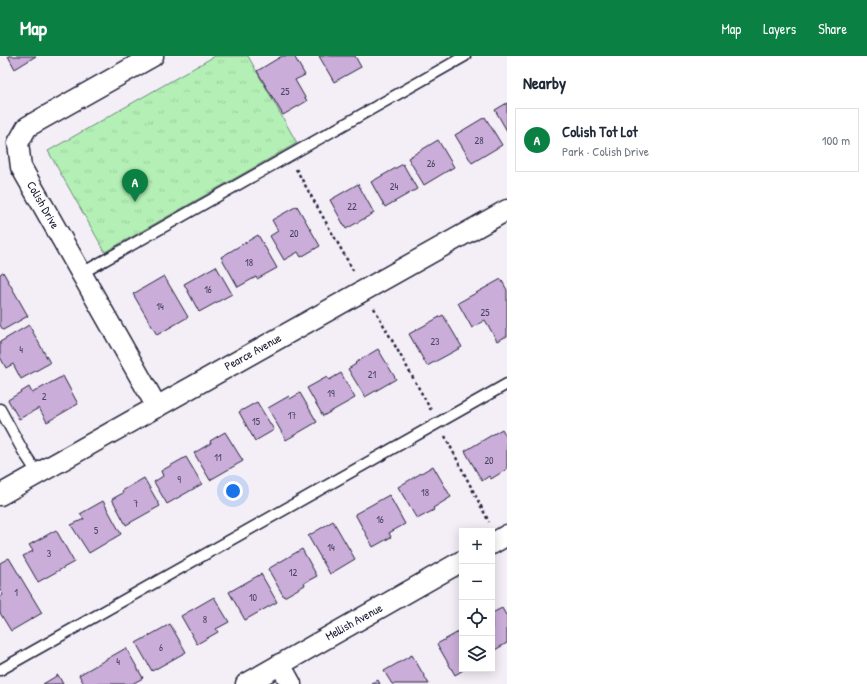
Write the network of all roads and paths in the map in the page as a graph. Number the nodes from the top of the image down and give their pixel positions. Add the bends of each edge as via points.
1 (153, 56) edge
2 (464, 56) edge
3 (288, 156) junction
4 (507, 210) edge
5 (82, 273) junction
6 (364, 290) junction
7 (507, 384) edge
8 (157, 407) junction
9 (0, 409) edge
10 (438, 422) junction
11 (38, 474) junction
12 (0, 495) edge
13 (499, 540) edge
14 (459, 563) edge
15 (280, 664) junction
16 (0, 670) edge
17 (246, 684) edge
18 (291, 684) edge

1 - 5 street, Colish Drive via 27,127 18,143 21,167
2 - 3 lane
3 - 5 lane
3 - 6 path
4 - 6 street, Pearce Avenue
5 - 8 street, Colish Drive
6 - 8 street, Pearce Avenue
6 - 10 path
7 - 10 lane
8 - 11 street, Pearce Avenue
9 - 11 lane
10 - 13 path
10 - 16 lane
11 - 12 street, Pearce Avenue
14 - 15 street, Mellish Avenue
15 - 17 street, Mellish Avenue
15 - 18 street

